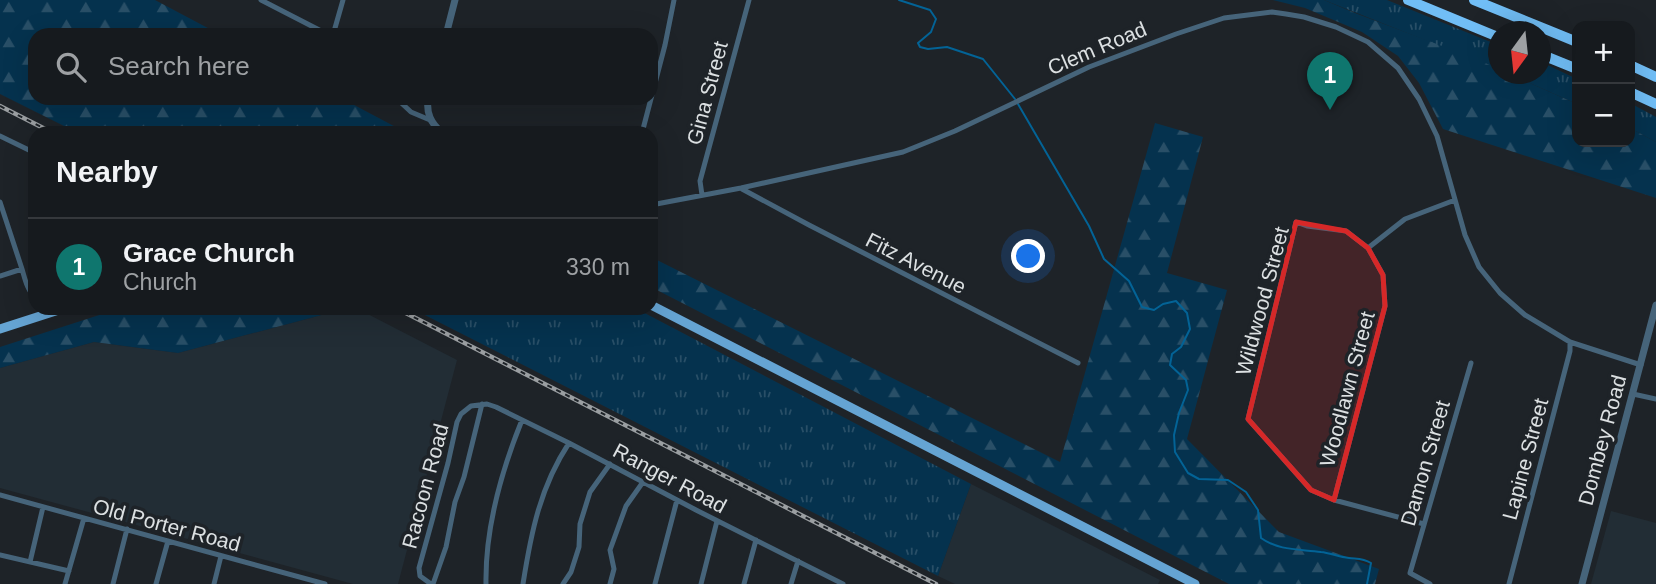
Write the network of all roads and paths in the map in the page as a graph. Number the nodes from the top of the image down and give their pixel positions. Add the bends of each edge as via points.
1 (261, 0) edge
2 (343, 0) edge
3 (456, 0) edge
4 (674, 0) edge
5 (748, 0) edge
6 (1408, 0) edge
7 (1474, 0) edge
8 (317, 28) edge
9 (333, 28) edge
10 (448, 28) edge
11 (1488, 33) edge
12 (1572, 40) edge
13 (1551, 58) edge
14 (1572, 67) edge
15 (1635, 67) edge
16 (658, 72) edge
17 (1656, 77) edge
18 (1635, 94) edge
19 (1656, 104) edge
20 (404, 105) edge
21 (428, 105) edge
22 (649, 105) edge
23 (430, 120) junction
24 (436, 126) edge
25 (644, 126) edge
26 (0, 136) edge
27 (28, 150) edge
28 (741, 188) junction
29 (702, 195) junction
30 (1455, 200) junction
31 (0, 202) edge
32 (658, 204) edge
33 (1368, 248) junction
34 (22, 269) junction
35 (0, 276) edge
36 (28, 289) edge
37 (1656, 305) edge
38 (658, 309) edge
39 (43, 315) edge
40 (0, 329) edge
41 (1570, 342) junction
42 (1078, 363) dead end
43 (1471, 363) dead end
44 (1641, 365) junction
45 (1633, 394) junction
46 (1656, 399) edge
47 (482, 404) junction
48 (522, 420) junction
49 (569, 443) junction
50 (610, 464) junction
51 (643, 482) junction
52 (0, 495) edge
53 (677, 500) junction
54 (1334, 500) junction
55 (43, 507) junction
56 (84, 518) junction
57 (717, 521) junction
58 (1424, 524) junction
59 (127, 530) junction
60 (756, 540) junction
61 (168, 541) junction
62 (0, 555) edge
63 (221, 556) junction
64 (798, 561) junction
65 (30, 562) junction
66 (69, 571) junction
67 (298, 581) edge
68 (834, 582) edge
69 (65, 584) edge
70 (113, 584) edge
71 (156, 584) edge
72 (214, 584) edge
73 (325, 584) edge
74 (432, 584) edge
75 (486, 584) edge
76 (523, 584) edge
77 (564, 584) edge
78 (610, 584) edge
79 (655, 584) edge
80 (701, 584) edge
81 (744, 584) edge
82 (791, 584) edge
83 (843, 584) edge
84 (1195, 584) edge
85 (1430, 584) edge
86 (1508, 584) edge
87 (1582, 584) edge

1 - 8 street
2 - 9 street
3 - 10 street
4 - 16 street
5 - 29 street, Gina Street via 700,181
6 - 11 highway
7 - 12 highway
13 - 14 highway
15 - 17 highway
18 - 19 highway
20 - 23 street
21 - 23 street
22 - 25 street
23 - 24 street
26 - 27 street
28 - 29 street, Clem Road
28 - 30 street, Clem Road via 903,152 1088,67 1224,18 1272,12 1336,27 1368,42 1398,68 1437,136
28 - 42 street, Fitz Avenue
29 - 32 street, Clem Road
30 - 33 street via 1405,219
30 - 41 street, Clem Road via 1479,267 1500,293 1525,315
31 - 34 street
33 - 54 street, Woodlawn Street via 1383,275 1385,306
33 - 54 street, Wildwood Street via 1346,231 1296,222 1248,419 1311,490
34 - 35 street
34 - 36 street
37 - 44 street, Dombey Road
38 - 84 main road
39 - 40 main road
41 - 44 street, Clem Road
41 - 86 street, Lapine Street
43 - 58 street, Damon Street
44 - 45 street, Dombey Road
45 - 46 street
45 - 87 street, Dombey Road
47 - 48 street, Ranger Road
47 - 74 street via 446,547
47 - 74 street, Racoon Road via 465,410 457,422 419,568 420,576
48 - 49 street, Ranger Road
48 - 75 street via 489,529
49 - 50 street, Ranger Road
49 - 76 street via 540,503
50 - 51 street, Ranger Road
50 - 77 street via 590,492 580,524 579,547
51 - 53 street, Ranger Road
51 - 78 street via 626,506 610,550 614,569
52 - 55 street, Old Porter Road
53 - 57 street, Ranger Road
53 - 79 street
54 - 58 street
55 - 56 street, Old Porter Road
55 - 65 street
56 - 59 street, Old Porter Road
56 - 66 street
57 - 60 street, Ranger Road
57 - 80 street
58 - 85 street, Damon Street via 1410,573
59 - 61 street, Old Porter Road
59 - 70 street
60 - 64 street, Ranger Road
60 - 81 street
61 - 63 street, Old Porter Road
61 - 71 street
62 - 65 street
63 - 67 street, Old Porter Road
63 - 72 street
64 - 68 street, Ranger Road
64 - 82 street
65 - 66 street
66 - 69 street
67 - 73 street, Old Porter Road
68 - 83 street, Ranger Road

